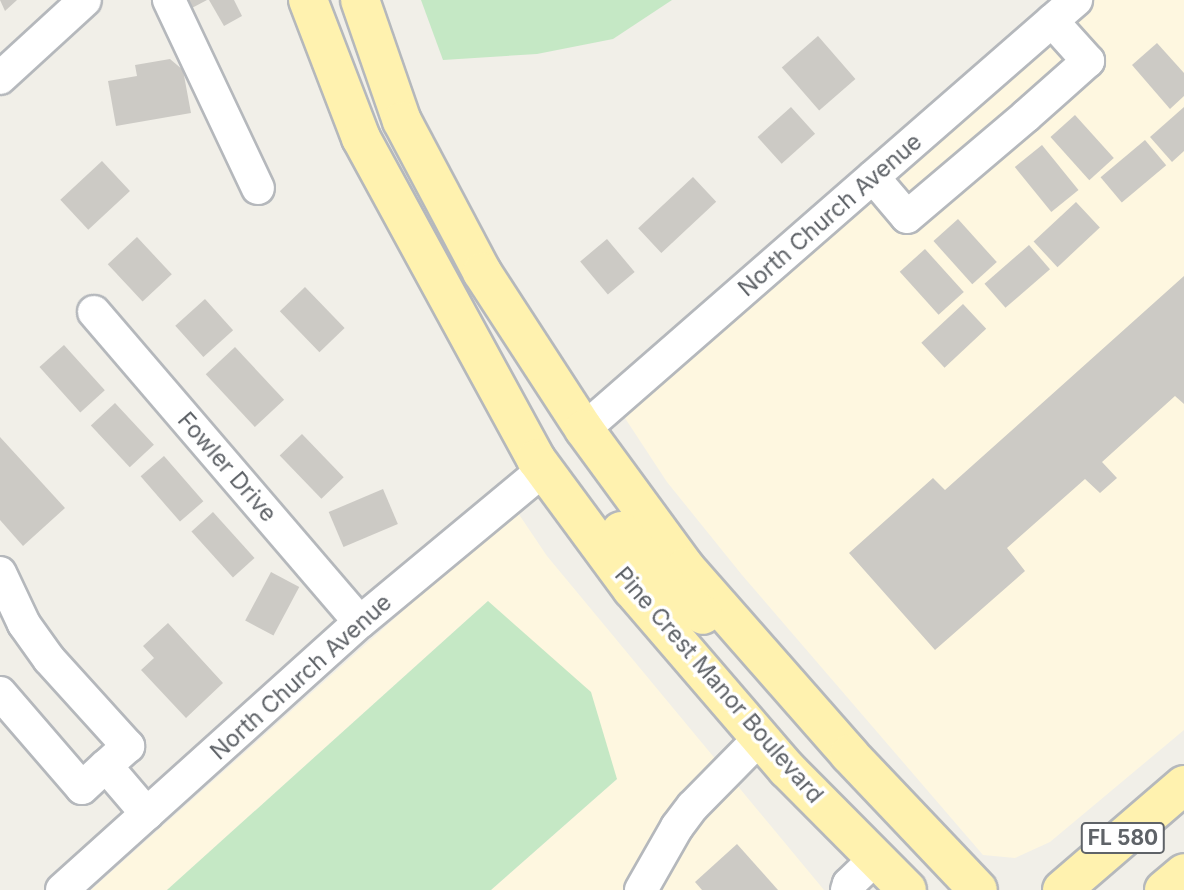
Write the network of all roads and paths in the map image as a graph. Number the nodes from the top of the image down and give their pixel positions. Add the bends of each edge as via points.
1 (85, 0) edge
2 (169, 0) edge
3 (308, 0) edge
4 (360, 0) edge
5 (1076, 0) edge
6 (1052, 21) junction
7 (0, 78) edge
8 (873, 177) junction
9 (258, 188) dead end
10 (415, 240) junction
11 (94, 312) dead end
12 (584, 429) junction
13 (544, 469) junction
14 (0, 573) edge
15 (360, 622) junction
16 (738, 628) junction
17 (0, 693) edge
18 (760, 738) junction
19 (106, 766) junction
20 (1184, 785) edge
21 (147, 814) junction
22 (877, 857) junction
23 (1184, 873) edge
24 (62, 890) edge
25 (640, 890) edge
26 (847, 890) edge
27 (907, 890) edge
28 (978, 890) edge
29 (1062, 890) edge
30 (1164, 890) edge

1 - 7 street
2 - 9 street
3 - 10 main road, Pine Crest Manor Boulevard via 361,138
4 - 12 main road, Pine Crest Manor Boulevard via 402,121 482,272
5 - 6 street, North Church Avenue
6 - 8 street, North Church Avenue
6 - 8 street via 1088,61 907,217
8 - 12 street, North Church Avenue
10 - 12 main road, Pine Crest Manor Boulevard via 491,331 529,396 553,416
10 - 13 main road, Pine Crest Manor Boulevard
11 - 15 street, Fowler Drive
12 - 16 main road, Pine Crest Manor Boulevard via 685,567
13 - 15 street, North Church Avenue
13 - 16 main road, Pine Crest Manor Boulevard via 582,482 678,598 701,615
13 - 18 main road, Pine Crest Manor Boulevard via 632,589
14 - 19 street via 24,624 49,659 128,746
15 - 21 street, North Church Avenue
16 - 28 main road, Pine Crest Manor Boulevard
17 - 19 street via 82,788
18 - 22 main road, Pine Crest Manor Boulevard
18 - 25 street via 693,806
19 - 21 street
20 - 29 main road, FL 580
21 - 24 street, North Church Avenue
22 - 26 street
22 - 27 main road, Pine Crest Manor Boulevard
23 - 30 main road, FL 580

